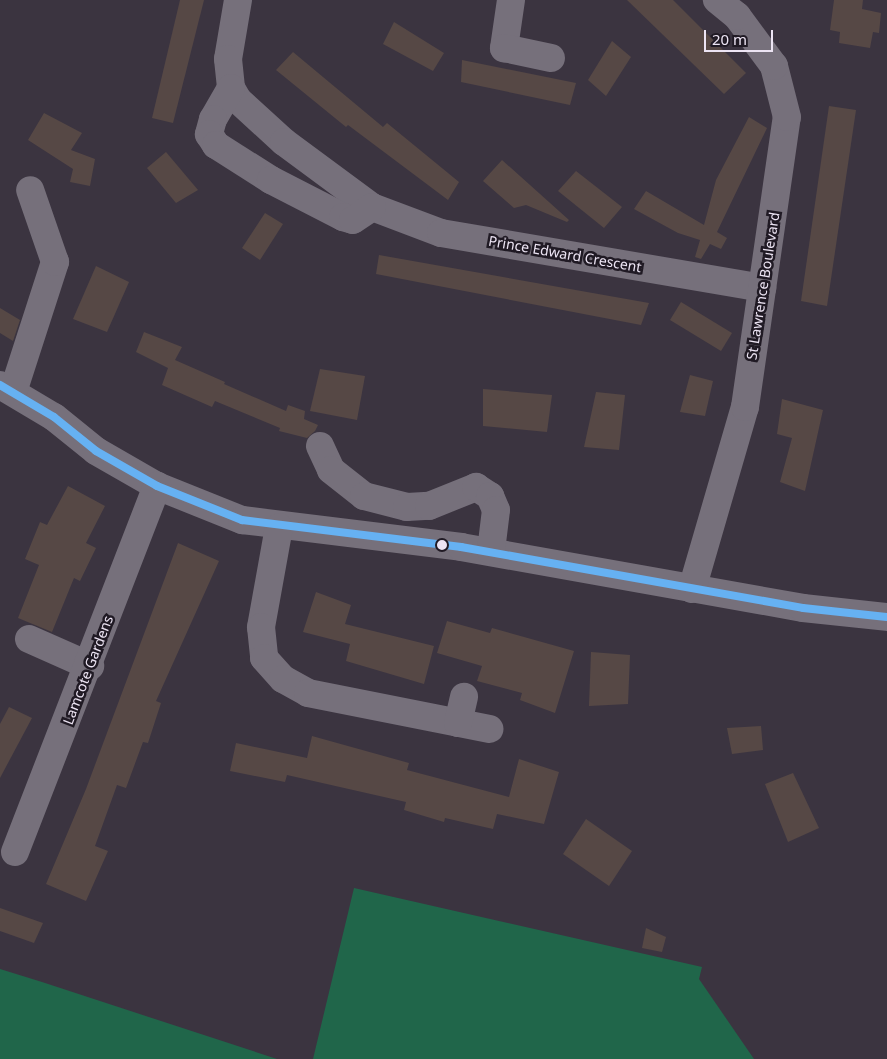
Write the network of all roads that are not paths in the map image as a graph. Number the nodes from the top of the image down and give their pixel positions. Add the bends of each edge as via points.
1 (238, 0) edge
2 (511, 0) edge
3 (716, 0) edge
4 (551, 58) dead end
5 (231, 88) junction
6 (30, 190) dead end
7 (372, 207) junction
8 (762, 288) junction
9 (7, 389) edge
10 (320, 446) dead end
11 (157, 486) junction
12 (279, 527) junction
13 (491, 552) junction
14 (692, 589) junction
15 (887, 617) edge
16 (29, 639) dead end
17 (90, 666) junction
18 (464, 697) dead end
19 (458, 723) junction
20 (489, 729) dead end
21 (15, 852) dead end

1 - 5 street via 228,59
2 - 4 street via 504,48
3 - 8 street, St Lawrence Boulevard via 737,16 763,49 783,90 786,136
5 - 7 street, Prince Edward Crescent via 252,116
5 - 7 street via 213,119 209,134 216,145 271,180 342,217 353,220
6 - 9 street via 55,262
7 - 8 street, Prince Edward Crescent via 441,233
8 - 14 street, St Lawrence Boulevard via 745,407
9 - 11 street via 96,450
10 - 13 street via 331,470 364,496 406,507 429,506 476,487 490,496 496,510
11 - 12 street via 242,520
11 - 17 street, Lamcote Gardens
12 - 13 street
12 - 19 street via 261,627 264,658 270,665 284,679 308,693
13 - 14 street
14 - 15 street via 803,608
16 - 17 street
17 - 21 street, Lamcote Gardens
18 - 19 street
19 - 20 street

